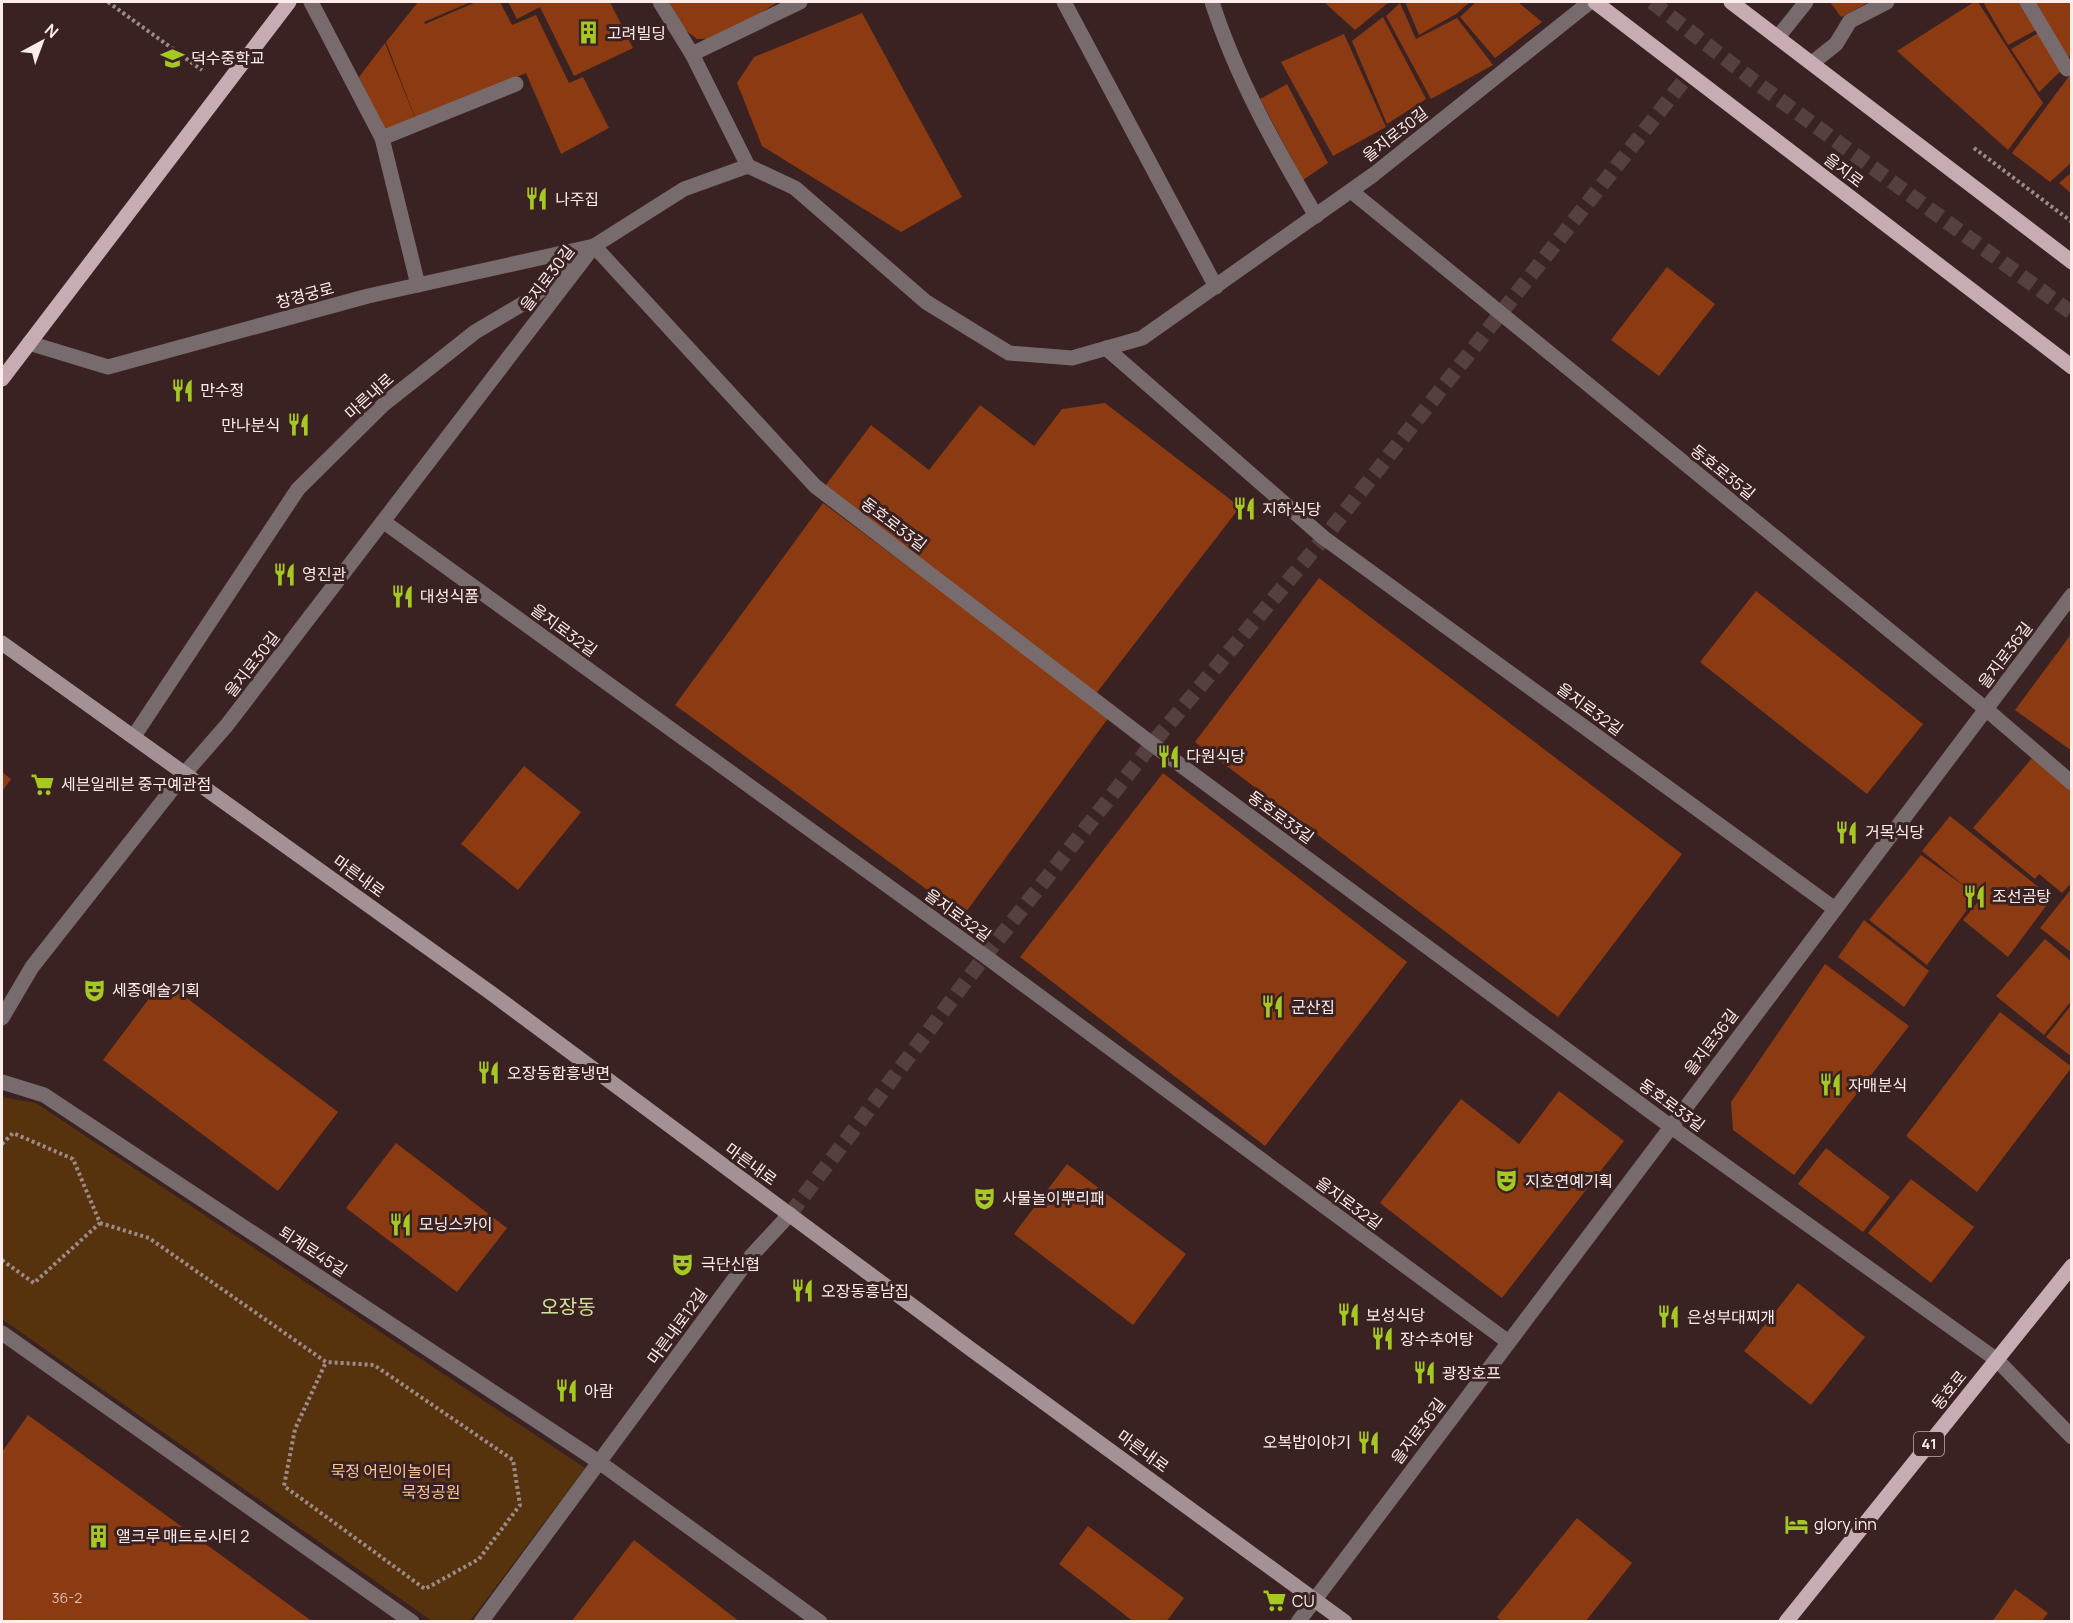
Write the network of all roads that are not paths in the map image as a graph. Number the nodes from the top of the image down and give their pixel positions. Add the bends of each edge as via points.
1 (289, 2) edge
2 (311, 2) edge
3 (660, 2) edge
4 (800, 2) edge
5 (1064, 2) edge
6 (1212, 2) edge
7 (1593, 2) edge
8 (1731, 2) edge
9 (1806, 2) edge
10 (1887, 2) edge
11 (2027, 2) edge
12 (1778, 37) junction
13 (692, 54) junction
14 (1812, 63) junction
15 (2067, 69) dead end
16 (516, 84) dead end
17 (382, 138) junction
18 (748, 166) junction
19 (1351, 191) junction
20 (1316, 216) junction
21 (594, 246) junction
22 (2072, 262) edge
23 (418, 285) junction
24 (1216, 286) junction
25 (29, 343) junction
26 (1106, 348) junction
27 (2072, 367) edge
28 (2, 379) edge
29 (384, 522) junction
30 (2072, 595) edge
31 (2, 643) edge
32 (1987, 710) junction
33 (134, 736) junction
34 (185, 773) junction
35 (2072, 783) edge
36 (1836, 909) junction
37 (7, 999) edge
38 (2, 1018) edge
39 (2, 1082) edge
40 (1670, 1126) junction
41 (790, 1215) junction
42 (2072, 1266) edge
43 (2, 1333) edge
44 (1507, 1341) junction
45 (1996, 1360) junction
46 (2072, 1437) edge
47 (599, 1462) junction
48 (1316, 1599) junction
49 (412, 1622) edge
50 (481, 1622) edge
51 (820, 1622) edge
52 (1298, 1622) edge
53 (1345, 1622) edge
54 (1786, 1622) edge

1 - 25 main road
2 - 17 street
3 - 13 street
4 - 13 street
5 - 24 street
6 - 20 street via 1223,38 1281,157
7 - 19 street, 을지로30길
7 - 27 main road, 을지로
8 - 12 main road
9 - 12 street
10 - 14 street via 1850,21 1836,44
11 - 15 street
12 - 14 main road
13 - 18 street
14 - 22 main road
16 - 17 street
17 - 23 street
18 - 21 street, 을지로30길 via 684,189
18 - 26 street, 을지로30길 via 795,189 926,302 1009,352 1072,358
19 - 20 street, 을지로30길
19 - 32 street, 동호로35길
20 - 24 street, 을지로30길
21 - 23 street, 창경궁로
21 - 29 street, 을지로30길
21 - 33 street, 마른내로 via 529,300 475,332 384,404 298,489
21 - 40 street, 동호로33길 via 815,486 1161,751
23 - 25 street, 창경궁로 via 108,367
24 - 26 street, 을지로30길 via 1142,338
25 - 28 main road
26 - 36 street, 을지로32길 via 1324,538
29 - 34 street, 을지로30길 via 227,725
29 - 44 street, 을지로32길 via 985,956
30 - 32 street, 을지로36길
31 - 33 main road, 마른내로
32 - 35 street, 동호로35길
32 - 36 street, 을지로36길
33 - 34 main road, 마른내로
34 - 37 street
34 - 41 main road, 마른내로 via 501,1000
36 - 40 street, 을지로36길
37 - 38 street
39 - 47 street, 퇴계로45길 via 44,1095
40 - 44 street, 을지로36길
40 - 45 street, 동호로33길
41 - 47 street, 마른내로12길 via 752,1255
41 - 48 main road, 마른내로
42 - 45 main road, 동호로 / 41
43 - 49 street
44 - 48 street, 을지로36길
45 - 46 street, 동호로33길
45 - 54 main road, 동호로 / 41
47 - 50 street, 마른내로12길
47 - 51 street
48 - 52 street, 을지로36길
48 - 53 main road, 마른내로

